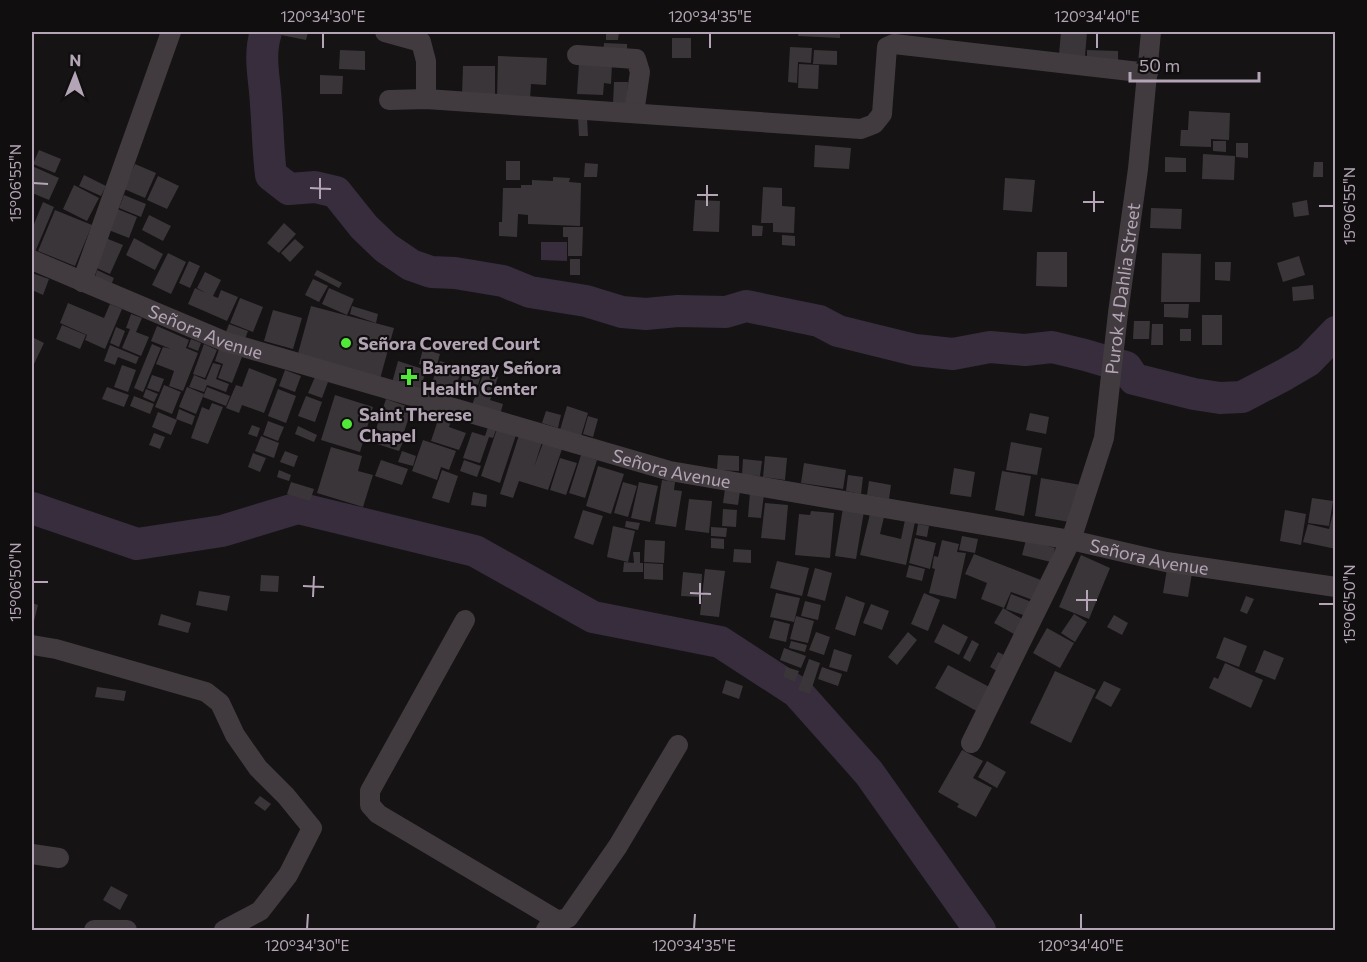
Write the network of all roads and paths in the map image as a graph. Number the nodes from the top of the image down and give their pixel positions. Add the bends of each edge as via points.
1 (171, 32) edge
2 (385, 32) edge
3 (1151, 32) edge
4 (577, 55) dead end
5 (1148, 73) junction
6 (426, 99) junction
7 (389, 100) dead end
8 (634, 113) junction
9 (32, 260) edge
10 (82, 282) junction
11 (1071, 540) junction
12 (1335, 587) edge
13 (465, 620) dead end
14 (32, 645) edge
15 (971, 743) dead end
16 (678, 745) dead end
17 (32, 854) edge
18 (59, 858) dead end
19 (552, 925) edge
20 (93, 930) edge
21 (128, 930) edge
22 (224, 930) edge

1 - 10 street
2 - 6 street via 421,42 426,62
3 - 5 street, Purok 4 Dahlia Street
4 - 8 street via 636,59 640,72
5 - 8 street via 894,44 887,47 882,114 874,124 861,129
5 - 11 street, Purok 4 Dahlia Street via 1104,438
6 - 7 street
6 - 8 street
9 - 10 street, Señora Avenue
10 - 11 street, Señora Avenue via 226,342 670,471
11 - 12 street, Señora Avenue via 1167,562
11 - 15 street, Purok 4 Dahlia Street
13 - 19 street via 370,791 370,805 378,814
14 - 22 street via 207,693 220,703 235,735 258,768 312,828 288,875 260,911
16 - 19 street via 618,846 568,918
17 - 18 street
20 - 21 street

